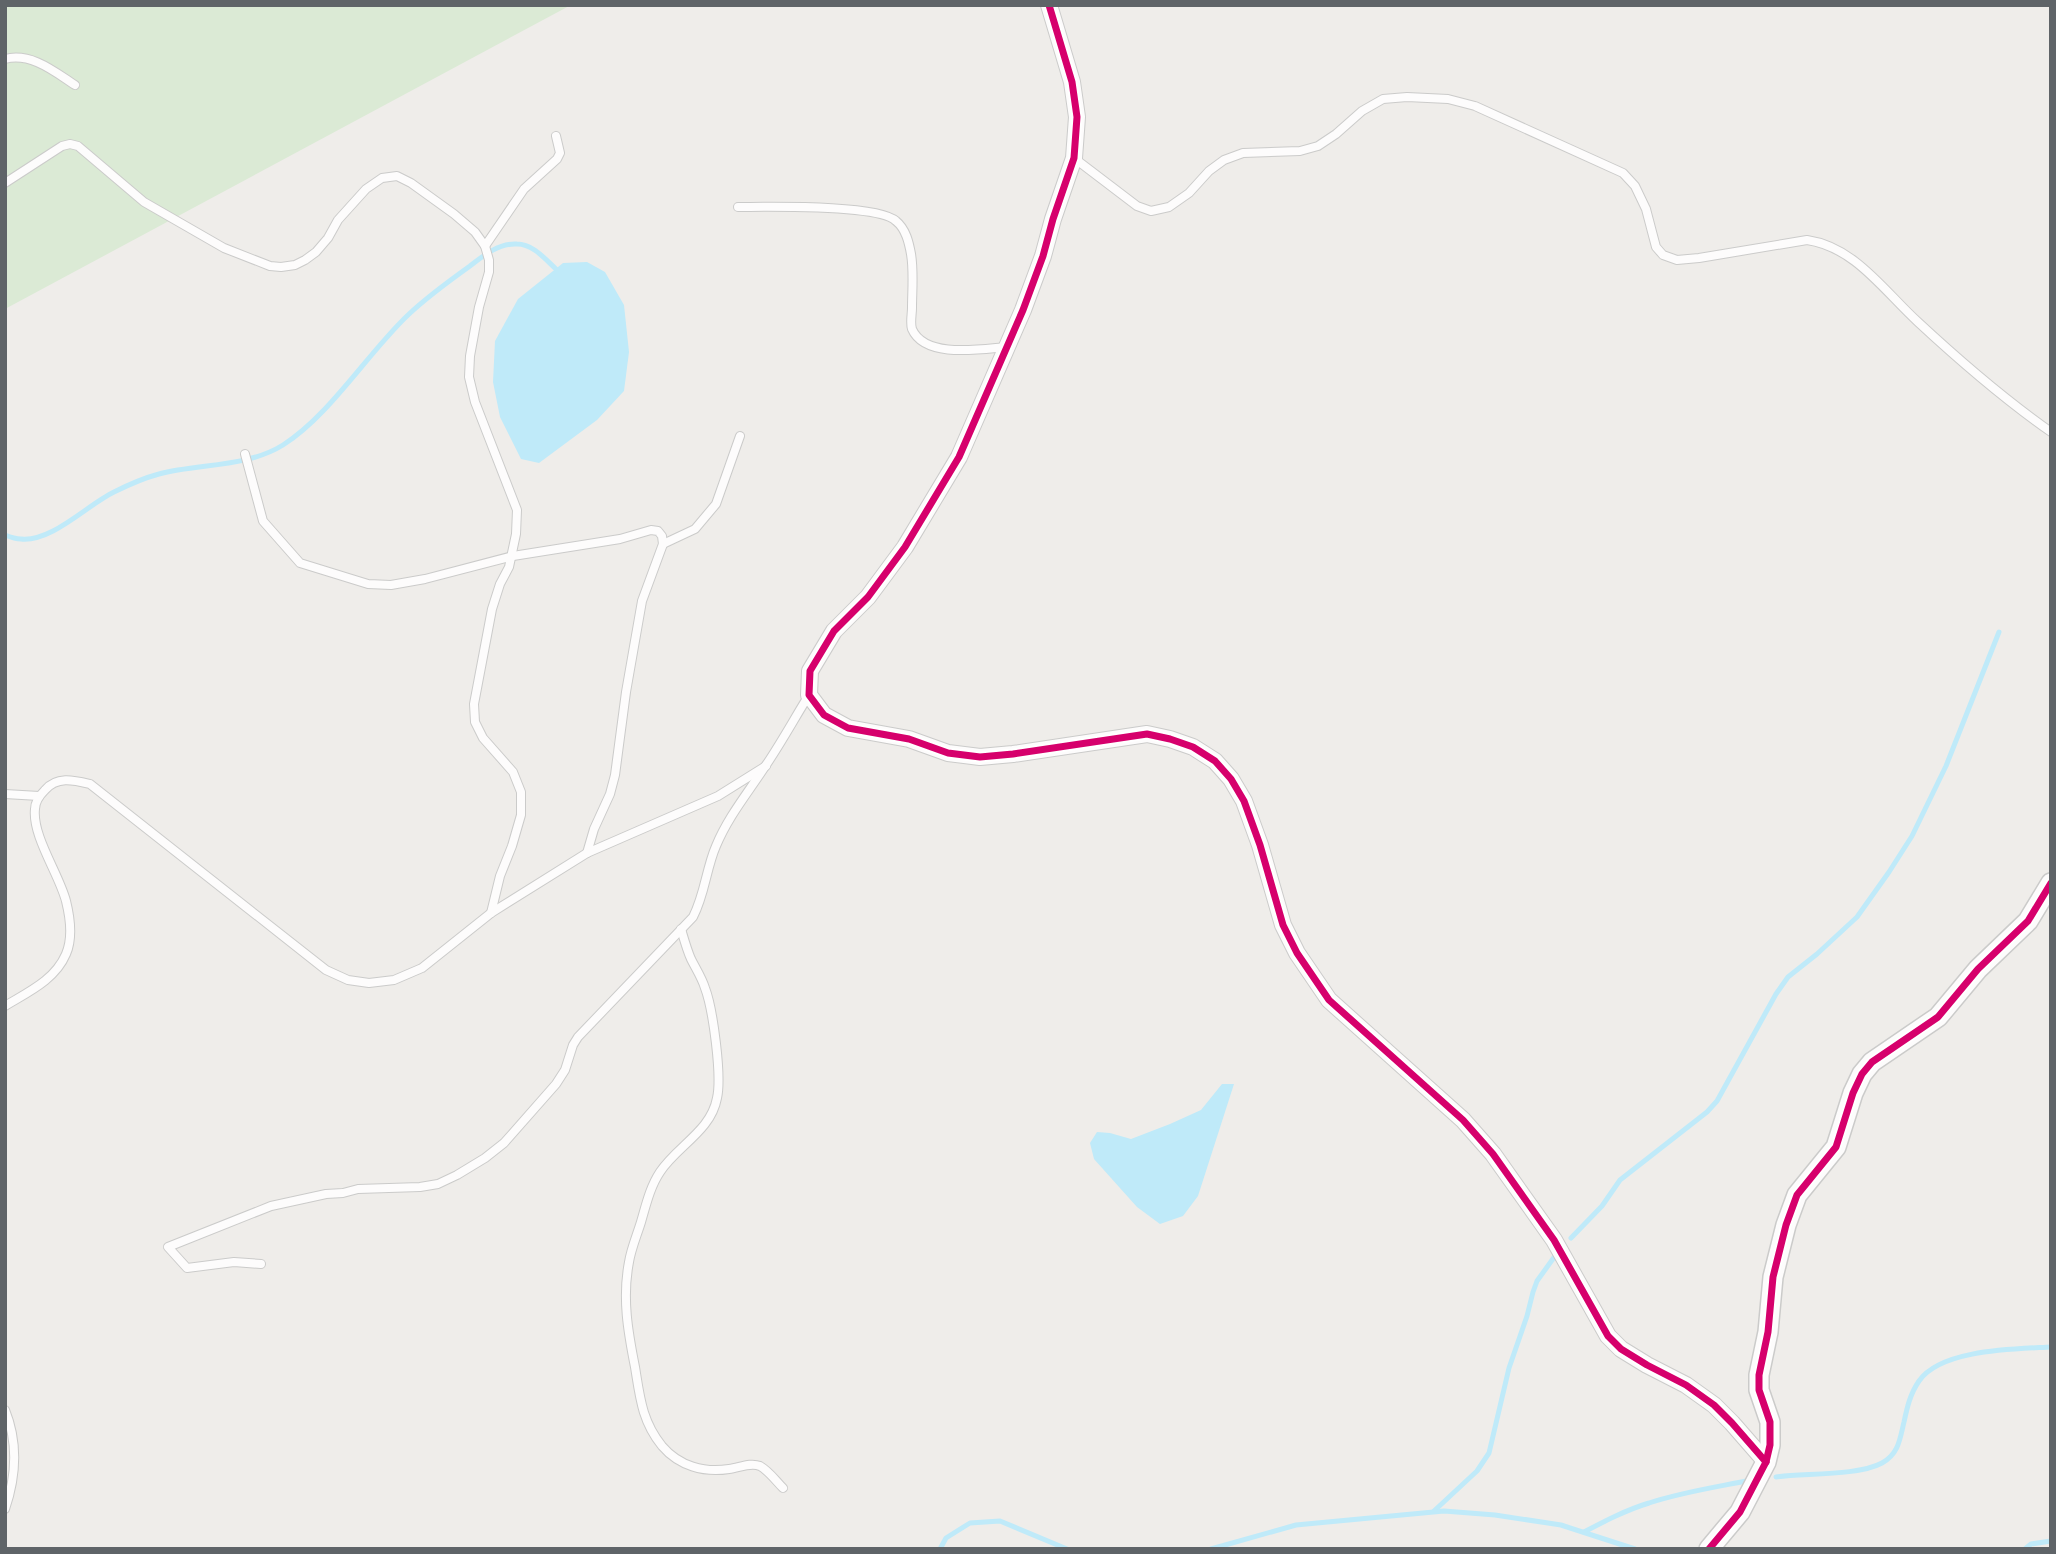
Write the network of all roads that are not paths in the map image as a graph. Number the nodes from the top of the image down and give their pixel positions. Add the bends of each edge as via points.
1 (1049, 5) edge
2 (5, 59) edge
3 (75, 85) dead end
4 (556, 136) dead end
5 (1074, 158) junction
6 (5, 183) edge
7 (738, 207) dead end
8 (485, 246) junction
9 (1006, 347) junction
10 (2051, 432) edge
11 (740, 436) dead end
12 (245, 454) dead end
13 (663, 544) junction
14 (513, 556) junction
15 (809, 695) junction
16 (766, 766) junction
17 (5, 794) edge
18 (39, 796) junction
19 (587, 853) junction
20 (2051, 883) edge
21 (491, 913) junction
22 (681, 929) junction
23 (5, 1006) edge
24 (261, 1264) dead end
25 (5, 1410) edge
26 (1766, 1462) junction
27 (783, 1489) dead end
28 (5, 1509) edge
29 (1709, 1549) edge

1 - 5 street via 1072,82 1077,117
2 - 3 lane via 28,59
4 - 8 lane via 557,159 524,189
5 - 9 street via 1039,267
5 - 10 lane via 1137,206 1151,211 1169,207 1224,160 1243,153 1318,146 1383,99 1448,99 1475,106 1622,173 1635,186 1663,255 1677,260 1699,258 1807,240 1847,255 2010,403
6 - 8 lane via 62,146 78,146 144,202 224,248 281,267 295,265 316,252 366,189 382,178 397,176 454,214
7 - 9 lane via 841,208 896,220 908,239 913,267 912,328 923,342 942,349
8 - 14 lane via 489,272 474,332 469,377 517,510
9 - 15 street via 959,457 905,547 868,597 834,631 810,671
11 - 13 lane via 716,504 695,529
12 - 14 lane via 263,521 300,562 368,584 391,585
13 - 14 lane via 658,531 651,530
13 - 19 lane via 642,601 615,775
14 - 21 lane via 492,609 474,704 475,722 483,738 513,772 521,792 521,815
15 - 16 lane
15 - 26 street via 824,715 848,728 909,739 948,752 980,757 1147,734 1193,747 1214,761 1244,801 1283,926 1329,1000 1463,1120 1493,1154 1554,1240 1608,1336 1621,1349 1714,1405
16 - 19 lane via 718,796
16 - 22 lane via 733,812 716,845 701,902
17 - 18 lane
18 - 21 lane via 52,783 71,779 90,784 326,970 348,980 394,980 422,968
18 - 23 lane via 37,828 66,900 67,952 56,972
19 - 21 lane
20 - 26 street via 2028,921 1978,969 1938,1017 1872,1062 1862,1074 1836,1147 1797,1195 1773,1278 1759,1375 1770,1422
22 - 24 lane via 578,1037 556,1084 485,1158 438,1184 358,1189 271,1206 168,1247 187,1268
22 - 27 lane via 706,989 716,1044 718,1097 706,1123 656,1180 629,1261 626,1313 639,1392 651,1431 680,1461 709,1470 761,1466
25 - 28 lane via 15,1458
26 - 29 street via 1740,1512

